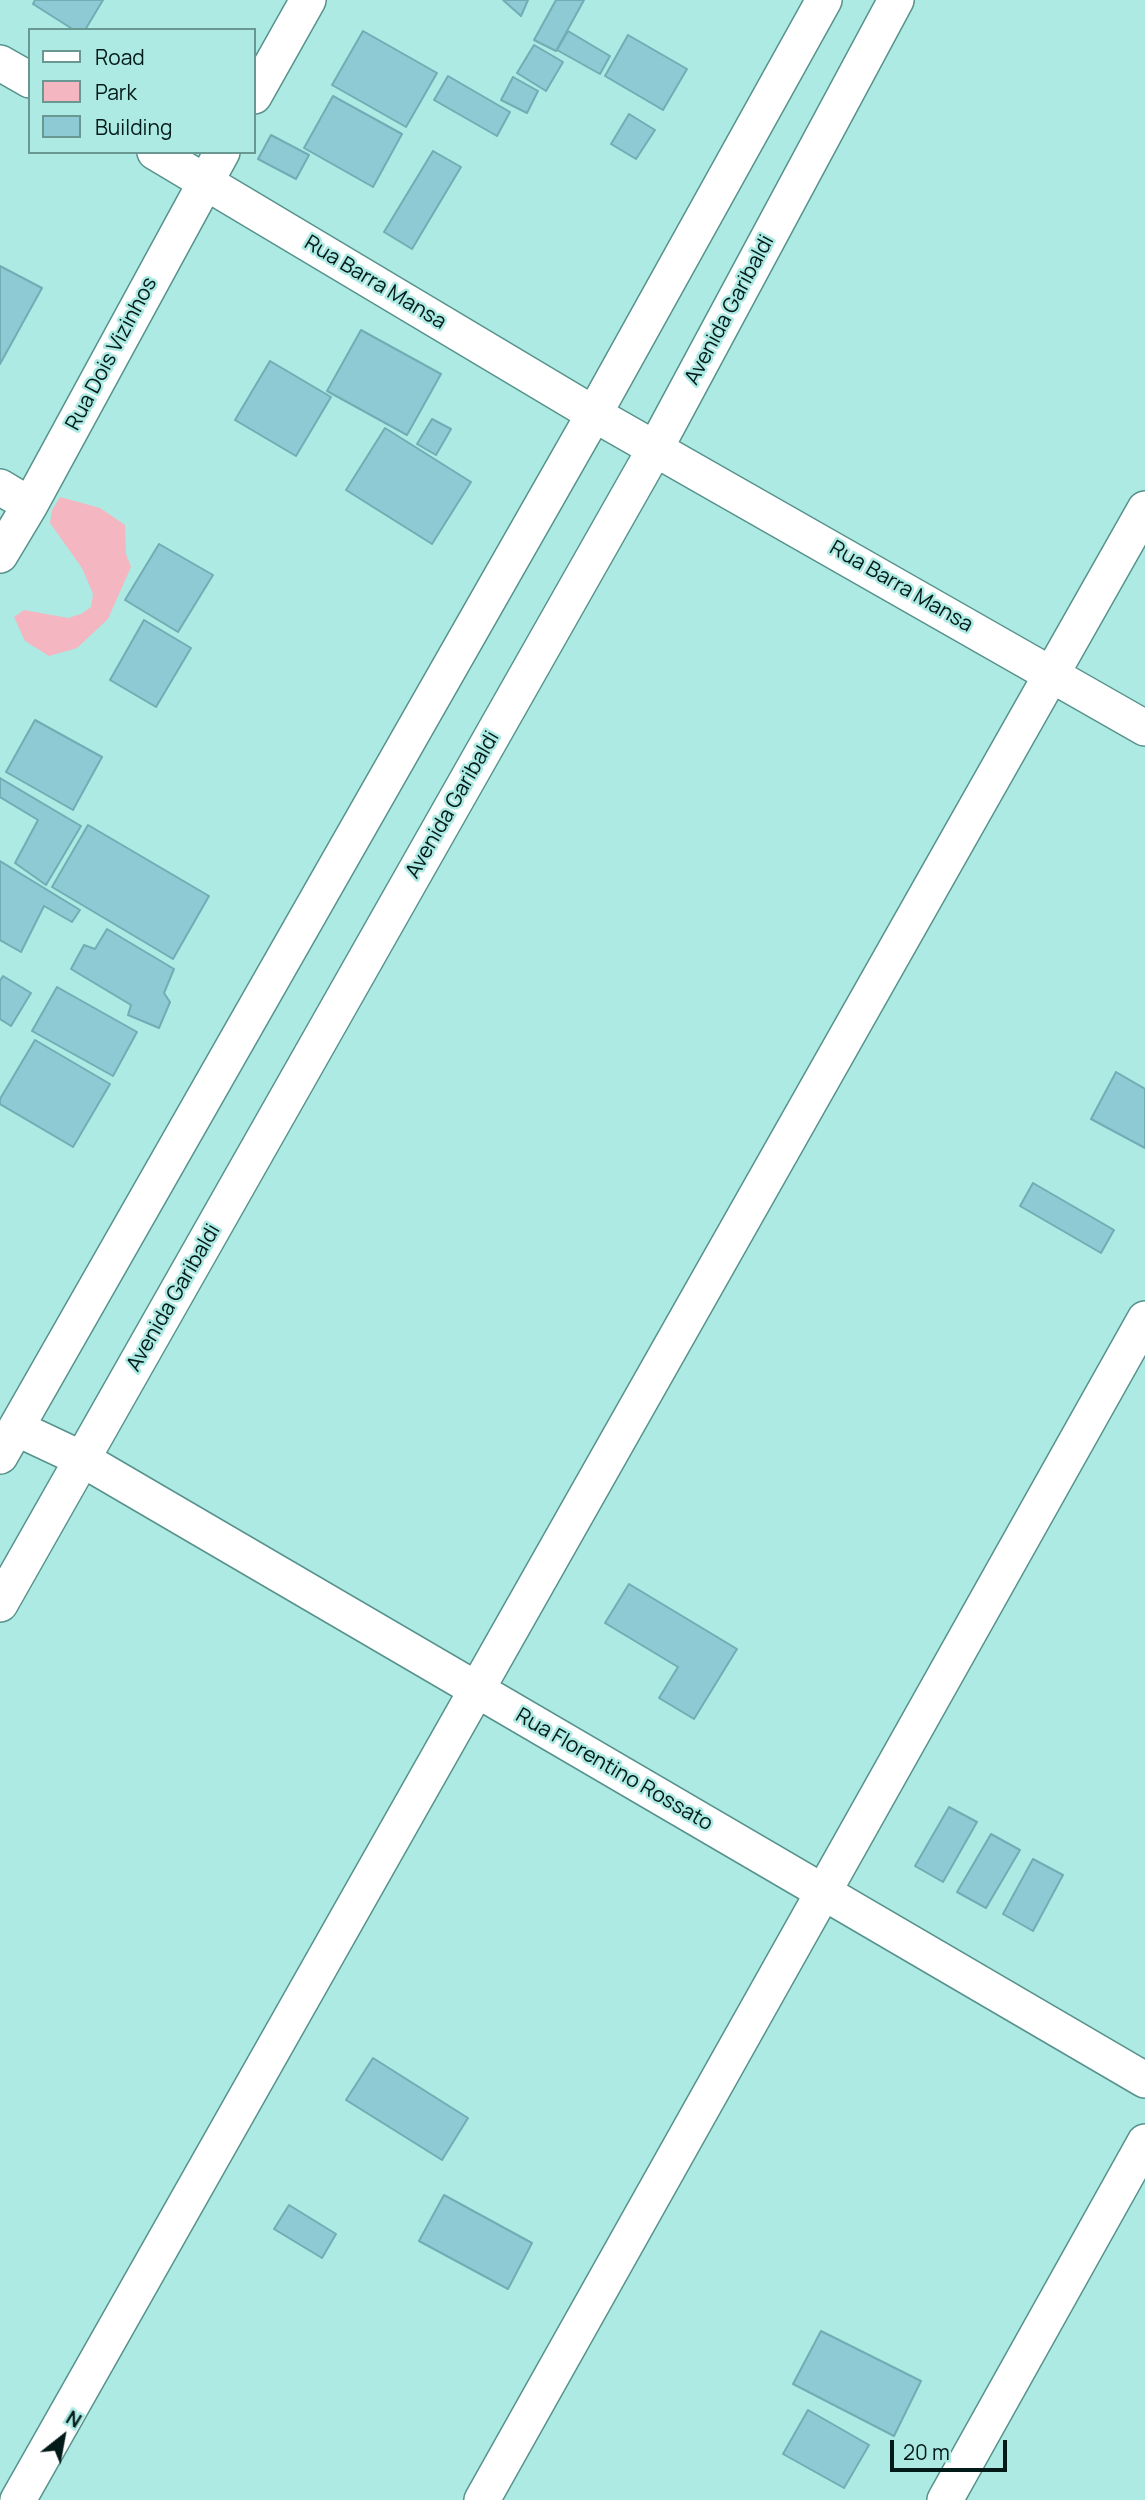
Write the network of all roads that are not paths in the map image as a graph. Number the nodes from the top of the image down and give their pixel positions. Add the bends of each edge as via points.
1 (308, 0) edge
2 (824, 0) edge
3 (896, 0) edge
4 (0, 63) edge
5 (28, 79) edge
6 (256, 92) edge
7 (163, 154) edge
8 (214, 167) edge
9 (594, 414) junction
10 (656, 447) junction
11 (0, 487) edge
12 (30, 505) junction
13 (1145, 509) edge
14 (0, 555) edge
15 (1053, 675) junction
16 (1145, 728) edge
17 (1145, 1319) edge
18 (8, 1442) edge
19 (82, 1459) junction
20 (0, 1604) edge
21 (477, 1690) junction
22 (823, 1892) junction
23 (1145, 2080) edge
24 (1145, 2142) edge
25 (18, 2500) edge
26 (482, 2500) edge
27 (945, 2500) edge

1 - 6 street
2 - 9 street
3 - 10 street, Avenida Garibaldi
4 - 5 street
7 - 8 street, Rua Barra Mansa
8 - 9 street, Rua Barra Mansa
8 - 12 street, Rua Dois Vizinhos
9 - 10 street, Rua Barra Mansa
9 - 18 street
10 - 15 street, Rua Barra Mansa
10 - 19 street, Avenida Garibaldi
11 - 12 street
12 - 14 street, Rua Dois Vizinhos
13 - 15 street
15 - 16 street, Rua Barra Mansa
15 - 21 street
17 - 22 street
18 - 19 street, Rua Florentino Rossato
19 - 20 street, Avenida Garibaldi
19 - 21 street, Rua Florentino Rossato
21 - 22 street, Rua Florentino Rossato
21 - 25 street
22 - 23 street, Rua Florentino Rossato
22 - 26 street
24 - 27 street

